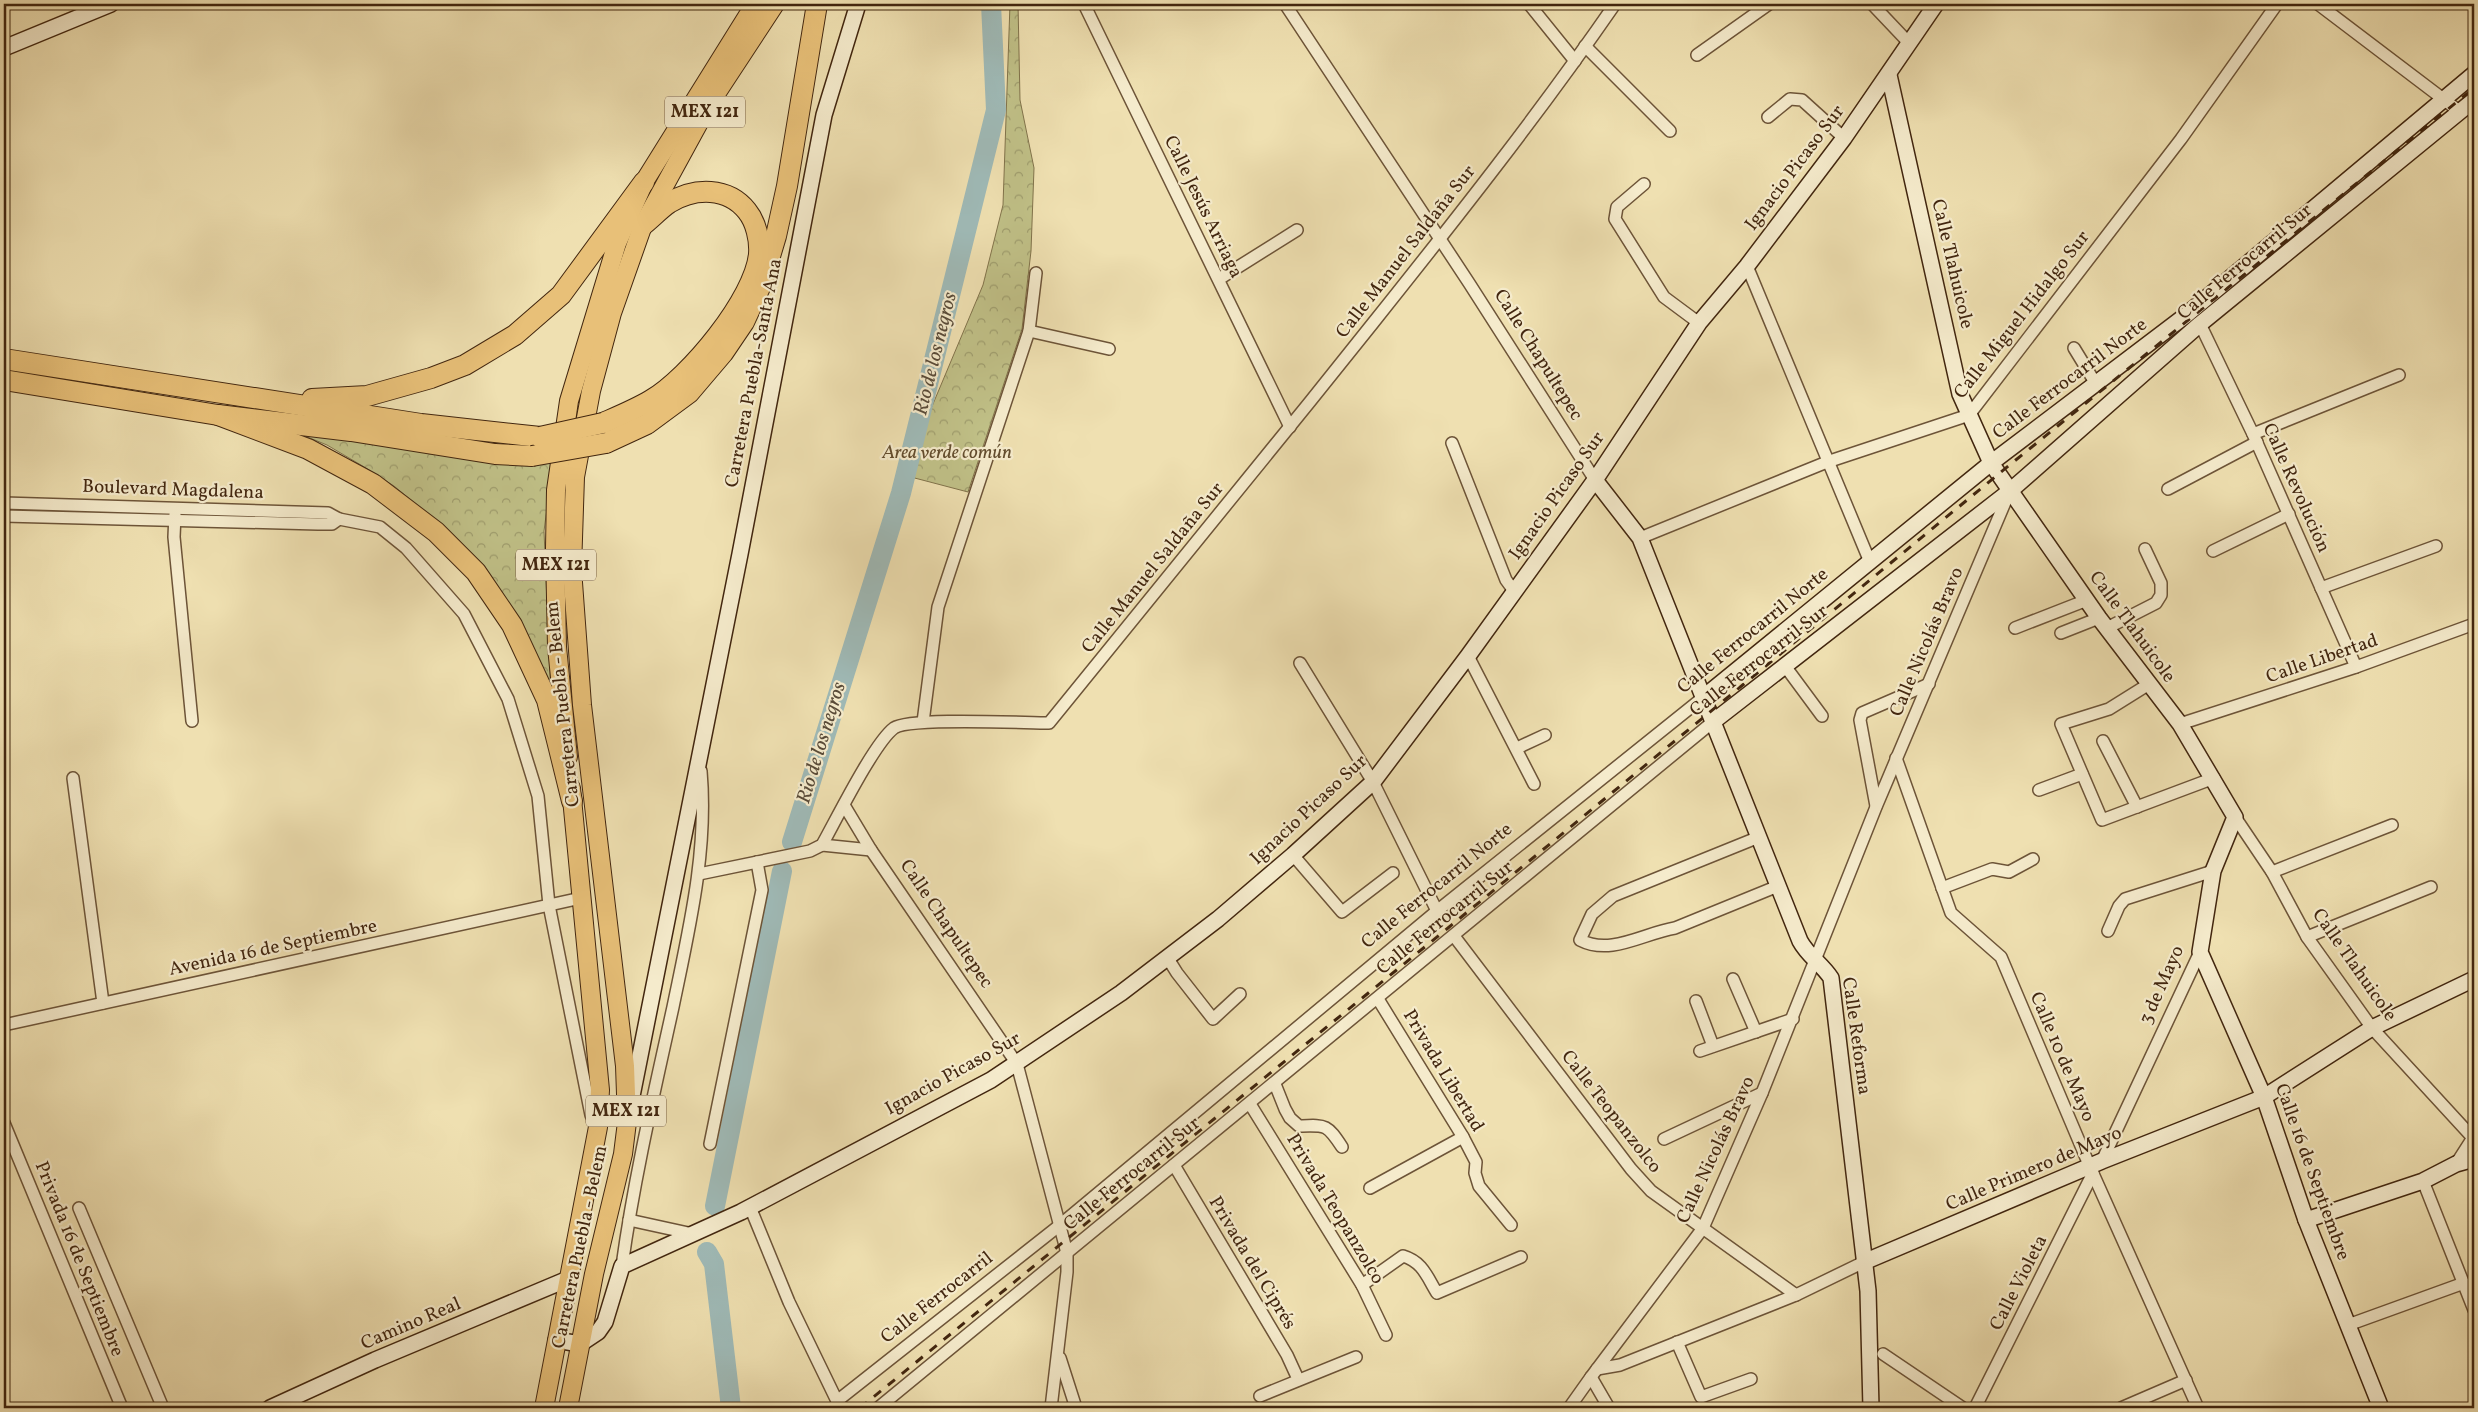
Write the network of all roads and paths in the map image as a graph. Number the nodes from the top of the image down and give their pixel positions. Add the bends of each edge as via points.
1 (111, 4) edge
2 (755, 4) edge
3 (775, 4) edge
4 (817, 4) edge
5 (858, 4) edge
6 (1084, 4) edge
7 (1285, 4) edge
8 (1529, 4) edge
9 (1615, 4) edge
10 (1769, 4) edge
11 (1872, 4) edge
12 (1936, 4) edge
13 (2277, 4) edge
14 (2318, 4) edge
15 (84, 9) edge
16 (1909, 43) junction
17 (1585, 46) junction
18 (4, 48) edge
19 (1696, 55) dead end
20 (1575, 61) junction
21 (2474, 74) edge
22 (1889, 75) junction
23 (2444, 100) junction
24 (2474, 100) edge
25 (2459, 111) junction
26 (1768, 117) dead end
27 (1670, 131) dead end
28 (1844, 138) junction
29 (644, 182) junction
30 (1644, 184) dead end
31 (643, 226) junction
32 (1297, 230) dead end
33 (1439, 240) junction
34 (1747, 266) junction
35 (1036, 273) dead end
36 (1219, 279) junction
37 (1699, 323) junction
38 (2200, 324) junction
39 (1029, 331) junction
40 (2074, 348) dead end
41 (1109, 349) dead end
42 (4, 359) edge
43 (2399, 375) dead end
44 (4, 380) edge
45 (2096, 384) junction
46 (274, 401) junction
47 (218, 415) junction
48 (1969, 415) junction
49 (1290, 427) junction
50 (604, 433) junction
51 (2255, 438) junction
52 (1452, 443) dead end
53 (1827, 462) junction
54 (1991, 463) junction
55 (1594, 480) junction
56 (2168, 489) dead end
57 (2010, 491) junction
58 (4, 504) edge
59 (86, 504) junction
60 (176, 508) junction
61 (2288, 514) junction
62 (4, 516) edge
63 (88, 518) junction
64 (339, 519) junction
65 (174, 521) junction
66 (1640, 538) junction
67 (2436, 546) dead end
68 (2144, 549) dead end
69 (2213, 551) dead end
70 (1870, 562) junction
71 (2321, 588) junction
72 (1514, 591) junction
73 (2087, 600) junction
74 (2103, 623) junction
75 (2474, 624) edge
76 (2015, 628) dead end
77 (2061, 633) dead end
78 (1468, 656) junction
79 (1300, 663) dead end
80 (1785, 666) junction
81 (2356, 667) junction
82 (1929, 684) junction
83 (2149, 684) junction
84 (1705, 696) junction
85 (1822, 716) dead end
86 (192, 721) dead end
87 (1714, 721) junction
88 (923, 722) junction
89 (2180, 724) junction
90 (1545, 735) dead end
91 (2103, 741) dead end
92 (1517, 748) junction
93 (699, 753) junction
94 (1896, 758) junction
95 (2082, 774) junction
96 (73, 778) dead end
97 (2214, 778) junction
98 (1373, 782) junction
99 (1534, 784) dead end
100 (2038, 790) dead end
101 (572, 801) junction
102 (844, 805) junction
103 (1876, 807) junction
104 (2137, 807) junction
105 (2235, 817) junction
106 (2392, 825) dead end
107 (1759, 837) junction
108 (822, 845) junction
109 (871, 850) junction
110 (1293, 855) junction
111 (2033, 859) dead end
112 (757, 862) junction
113 (2213, 871) junction
114 (2272, 872) junction
115 (1393, 873) dead end
116 (699, 874) junction
117 (1778, 886) junction
118 (2431, 886) dead end
119 (1942, 888) junction
120 (581, 898) junction
121 (549, 905) junction
122 (1437, 911) junction
123 (2108, 931) dead end
124 (1454, 936) junction
125 (2307, 937) junction
126 (2200, 952) junction
127 (1167, 957) junction
128 (1815, 960) junction
129 (1733, 979) dead end
130 (2474, 979) edge
131 (1240, 994) dead end
132 (1378, 998) junction
133 (1696, 1001) dead end
134 (103, 1003) junction
135 (1793, 1019) junction
136 (4, 1025) edge
137 (2372, 1028) junction
138 (1756, 1032) junction
139 (1713, 1046) junction
140 (1700, 1051) dead end
141 (1017, 1064) junction
142 (1275, 1084) junction
143 (1762, 1093) junction
144 (2264, 1097) junction
145 (1250, 1104) junction
146 (4, 1122) edge
147 (626, 1122) junction
148 (598, 1127) junction
149 (1463, 1137) junction
150 (2474, 1138) edge
151 (1664, 1139) dead end
152 (710, 1144) dead end
153 (1342, 1146) dead end
154 (2474, 1159) edge
155 (2456, 1164) junction
156 (1174, 1165) junction
157 (2095, 1167) junction
158 (2423, 1181) junction
159 (1370, 1188) dead end
160 (750, 1207) junction
161 (79, 1208) dead end
162 (628, 1220) junction
163 (2306, 1220) junction
164 (1060, 1225) junction
165 (1511, 1225) dead end
166 (1703, 1228) junction
167 (693, 1234) junction
168 (1067, 1253) junction
169 (1521, 1256) dead end
170 (1864, 1262) junction
171 (622, 1266) junction
172 (568, 1279) junction
173 (2464, 1284) junction
174 (1362, 1285) junction
175 (1796, 1295) junction
176 (2474, 1310) edge
177 (2348, 1325) junction
178 (1386, 1335) dead end
179 (556, 1340) junction
180 (1677, 1342) junction
181 (580, 1344) junction
182 (1058, 1354) junction
183 (1884, 1354) dead end
184 (1356, 1357) dead end
185 (1594, 1373) junction
186 (1298, 1379) junction
187 (1751, 1379) dead end
188 (2186, 1380) junction
189 (1260, 1396) dead end
190 (122, 1408) edge
191 (163, 1408) edge
192 (270, 1408) edge
193 (544, 1408) edge
194 (568, 1408) edge
195 (878, 1408) edge
196 (1051, 1408) edge
197 (1076, 1408) edge
198 (1570, 1408) edge
199 (1609, 1408) edge
200 (1871, 1408) edge
201 (1962, 1408) edge
202 (1975, 1408) edge
203 (2121, 1408) edge
204 (2198, 1408) edge
205 (2381, 1408) edge

1 - 15 main road
2 - 29 main road, Carretera Puebla - Belem / MEX 121
3 - 31 main road, Carretera Puebla - Belem / MEX 121 via 708,106
4 - 50 highway via 776,236 762,283 744,322 689,393 647,424
5 - 93 main road, Carretera Puebla-Santa Ana via 822,125
6 - 36 street, Calle Jesús Arriaga
7 - 33 street, Calle Chapultepec
8 - 20 street
9 - 17 street, Calle Manuel Saldaña Sur
10 - 19 street
11 - 16 street
12 - 16 main road, Ignacio Picaso Sur
13 - 48 street, Calle Miguel Hidalgo Sur via 2181,139
14 - 23 street
15 - 18 main road
16 - 22 main road, Ignacio Picaso Sur
17 - 20 street, Calle Manuel Saldaña Sur
17 - 27 street
20 - 33 street, Calle Manuel Saldaña Sur
21 - 23 main road, Calle Ferrocarril Norte
22 - 28 main road, Ignacio Picaso Sur
22 - 48 main road, Calle Tlahuicole via 1960,394
23 - 25 street
23 - 45 main road, Calle Ferrocarril Norte via 2185,316
24 - 25 main road, Calle Ferrocarril Sur
25 - 38 main road, Calle Ferrocarril Sur
26 - 28 street via 1790,99 1802,100
28 - 34 main road, Ignacio Picaso Sur
29 - 46 highway via 561,295 515,335 465,365 367,396
29 - 101 main road, Carretera Puebla - Belem / MEX 121 via 617,242 569,401 556,490 557,647
30 - 37 street via 1618,208 1615,219 1664,297
31 - 50 highway via 669,204 685,196 722,192 740,202 751,216 759,254 754,274 737,306 697,362 652,400
31 - 147 main road, Carretera Puebla - Belem / MEX 121 via 612,313 591,391 575,476 572,569 582,705 625,1066
32 - 36 street
33 - 49 street, Calle Manuel Saldaña Sur
33 - 55 street, Calle Chapultepec
34 - 37 main road, Ignacio Picaso Sur
34 - 53 street
35 - 39 street
36 - 49 street, Calle Jesús Arriaga
37 - 55 main road, Ignacio Picaso Sur
38 - 51 street, Calle Revolución
38 - 57 main road, Calle Ferrocarril Sur
39 - 41 street
39 - 88 street via 938,607
40 - 45 street
42 - 46 highway
43 - 51 street
44 - 47 highway
45 - 54 main road, Calle Ferrocarril Norte
46 - 50 highway, bridge via 421,424 540,437
47 - 50 highway, bridge via 351,431 495,454 532,456
47 - 101 highway via 308,448 373,484 436,532 476,572 512,624 547,700
48 - 53 street, Calle Miguel Hidalgo Sur
48 - 54 main road, Calle Tlahuicole
49 - 88 street, Calle Manuel Saldaña Sur via 1049,723
51 - 56 street
51 - 61 street, Calle Revolución
52 - 72 street via 1506,580
53 - 66 street, Calle Miguel Hidalgo Sur
53 - 70 street
54 - 57 main road, Calle Tlahuicole
54 - 70 main road, Calle Ferrocarril Norte
55 - 66 main road, Calle Chapultepec
55 - 72 main road, Ignacio Picaso Sur
57 - 73 main road, Calle Tlahuicole
57 - 80 main road, Calle Ferrocarril Sur
57 - 82 street, Calle Nicolás Bravo
58 - 59 street, Boulevard Magdalena
59 - 60 street, Boulevard Magdalena
59 - 63 street
60 - 64 street, Boulevard Magdalena via 328,512
60 - 65 street
61 - 69 street
61 - 71 street, Calle Revolución
62 - 63 street, Boulevard Magdalena
63 - 65 street, Boulevard Magdalena
64 - 65 street, Boulevard Magdalena via 332,524
64 - 121 street, Boulevard Magdalena via 380,527 406,548 464,614 508,699 538,796
65 - 86 street
66 - 84 main road, Calle Chapultepec
67 - 71 street
68 - 74 street via 2161,583 2161,595 2156,603
70 - 84 main road, Calle Ferrocarril Norte
71 - 81 street, Calle Revolución
72 - 78 main road, Ignacio Picaso Sur
73 - 74 main road, Calle Tlahuicole
73 - 76 street
74 - 77 street
74 - 83 main road, Calle Tlahuicole
75 - 81 street, Calle Libertad
78 - 92 street
78 - 98 main road, Ignacio Picaso Sur
79 - 98 street
80 - 85 street
80 - 87 main road, Calle Ferrocarril Sur
81 - 89 street, Calle Libertad
82 - 94 street, Calle Nicolás Bravo
82 - 103 street, Calle Nicolás Bravo via 1862,713 1860,720
83 - 89 main road, Calle Tlahuicole
83 - 95 street via 2109,709 2061,724
84 - 87 main road, Calle Reforma
84 - 122 street, Calle Ferrocarril Norte
87 - 107 main road, Calle Reforma
87 - 124 street, Calle Ferrocarril Sur
88 - 102 street, Calle Manuel Saldaña Sur via 894,728 877,749
89 - 97 main road, Calle Tlahuicole
90 - 92 street
91 - 104 street
92 - 99 street
93 - 116 street via 703,803
93 - 147 main road, Carretera Puebla-Santa Ana
94 - 103 street, Calle Nicolás Bravo
94 - 119 street, Calle 10 de Mayo
95 - 100 street
95 - 104 street via 2102,820
96 - 134 street
97 - 104 street
97 - 105 main road, Calle Tlahuicole
98 - 110 main road, Ignacio Picaso Sur
98 - 122 street
101 - 120 main road, Carretera Puebla - Belem / MEX 121
102 - 108 street, Calle Manuel Saldaña Sur
102 - 109 street, Calle Chapultepec
103 - 128 street, Calle Nicolás Bravo
105 - 113 main road, 3 de Mayo
105 - 114 street, Calle Tlahuicole
106 - 114 street
107 - 117 main road, Calle Reforma
107 - 117 street via 1613,896 1592,914 1580,940 1599,946 1618,945 1674,928
108 - 109 street
108 - 112 street
109 - 141 street, Calle Chapultepec
110 - 115 street via 1342,912
110 - 127 main road, Ignacio Picaso Sur via 1218,919
111 - 119 street via 2009,872 1992,869
112 - 116 street
112 - 152 street via 762,890
113 - 123 street via 2125,899
113 - 126 main road, 3 de Mayo
114 - 125 street, Calle Tlahuicole
116 - 162 street
117 - 128 main road, Calle Reforma via 1806,953
118 - 125 street
119 - 157 street, Calle 10 de Mayo via 1951,913 2001,957
120 - 121 street, Avenida 16 de Septiembre
120 - 148 main road, Carretera Puebla - Belem / MEX 121 via 600,1090
121 - 134 street, Avenida 16 de Septiembre
121 - 148 street via 591,1115
122 - 164 street, Calle Ferrocarril Norte
124 - 132 street, Calle Ferrocarril Sur
124 - 166 street, Calle Teopanzolco via 1631,1168 1651,1191
125 - 137 street, Calle Tlahuicole
126 - 144 main road, Calle 16 de Septiembre
126 - 157 street, 3 de Mayo
127 - 131 street via 1213,1019
127 - 141 main road, Ignacio Picaso Sur via 1121,993
128 - 135 street, Calle Nicolás Bravo
128 - 170 main road, Calle Reforma via 1831,978
129 - 138 street
130 - 137 main road, Calle Primero de Mayo
132 - 142 street, Calle Ferrocarril Sur
132 - 149 street, Privada Libertad
133 - 139 street
134 - 136 street, Avenida 16 de Septiembre
135 - 138 street
135 - 143 street, Calle Nicolás Bravo
137 - 144 main road, Calle Primero de Mayo
137 - 150 street, Calle Tlahuicole
138 - 139 street
139 - 140 street
141 - 160 main road, Ignacio Picaso Sur
141 - 164 street, Calle Chapultepec
142 - 145 street, Calle Ferrocarril Sur
142 - 153 street via 1290,1118 1299,1126 1325,1125
143 - 151 street
143 - 166 street, Calle Nicolás Bravo
144 - 157 main road, Calle Primero de Mayo
144 - 163 main road, Calle 16 de Septiembre
145 - 156 street, Calle Ferrocarril Sur
145 - 174 street, Privada Teopanzolco
146 - 190 street, Privada 16 de Septiembre
147 - 181 main road, Carretera Puebla - Belem / MEX 121 via 623,1154
148 - 172 main road, Carretera Puebla - Belem / MEX 121
149 - 159 street
149 - 165 street, Privada Libertad via 1476,1162 1479,1186
150 - 155 street
154 - 155 main road
155 - 158 main road
156 - 168 street, Calle Ferrocarril Sur
156 - 186 street, Privada del Ciprés via 1287,1355
157 - 170 main road, Calle Primero de Mayo
157 - 188 street, Calle 10 de Mayo
157 - 202 street, Calle Violeta
158 - 163 main road
158 - 173 street
160 - 164 street, Calle Ferrocarril via 789,1302 837,1400
160 - 167 main road, Ignacio Picaso Sur
161 - 191 street
162 - 167 street
162 - 171 street
163 - 177 main road, Calle 16 de Septiembre
164 - 168 street, Calle Chapultepec
166 - 175 street, Calle Teopanzolco
166 - 185 street, Calle Nicolás Bravo
167 - 171 main road, Ignacio Picaso Sur
168 - 182 street, Calle Chapultepec
168 - 195 street
169 - 174 street via 1437,1294 1420,1265 1404,1256
170 - 175 street, Calle Primero de Mayo
170 - 200 main road, Calle Reforma via 1868,1291
171 - 181 main road via 605,1322 598,1332
172 - 179 main road, Carretera Puebla - Belem / MEX 121
172 - 192 main road, Camino Real
173 - 176 street
173 - 177 street
174 - 178 street, Privada Teopanzolco
175 - 180 street, Calle Primero de Mayo
177 - 205 main road, Calle 16 de Septiembre
179 - 181 main road
179 - 193 main road, Carretera Puebla - Belem / MEX 121
180 - 185 street, Calle Primero de Mayo
180 - 187 street via 1701,1397
181 - 194 main road, Carretera Puebla - Belem / MEX 121
182 - 196 street, Calle Chapultepec
182 - 197 street
183 - 201 street
184 - 186 street
185 - 198 street, Calle Nicolás Bravo
185 - 199 street
186 - 189 street
188 - 203 street
188 - 204 street, Calle 10 de Mayo

